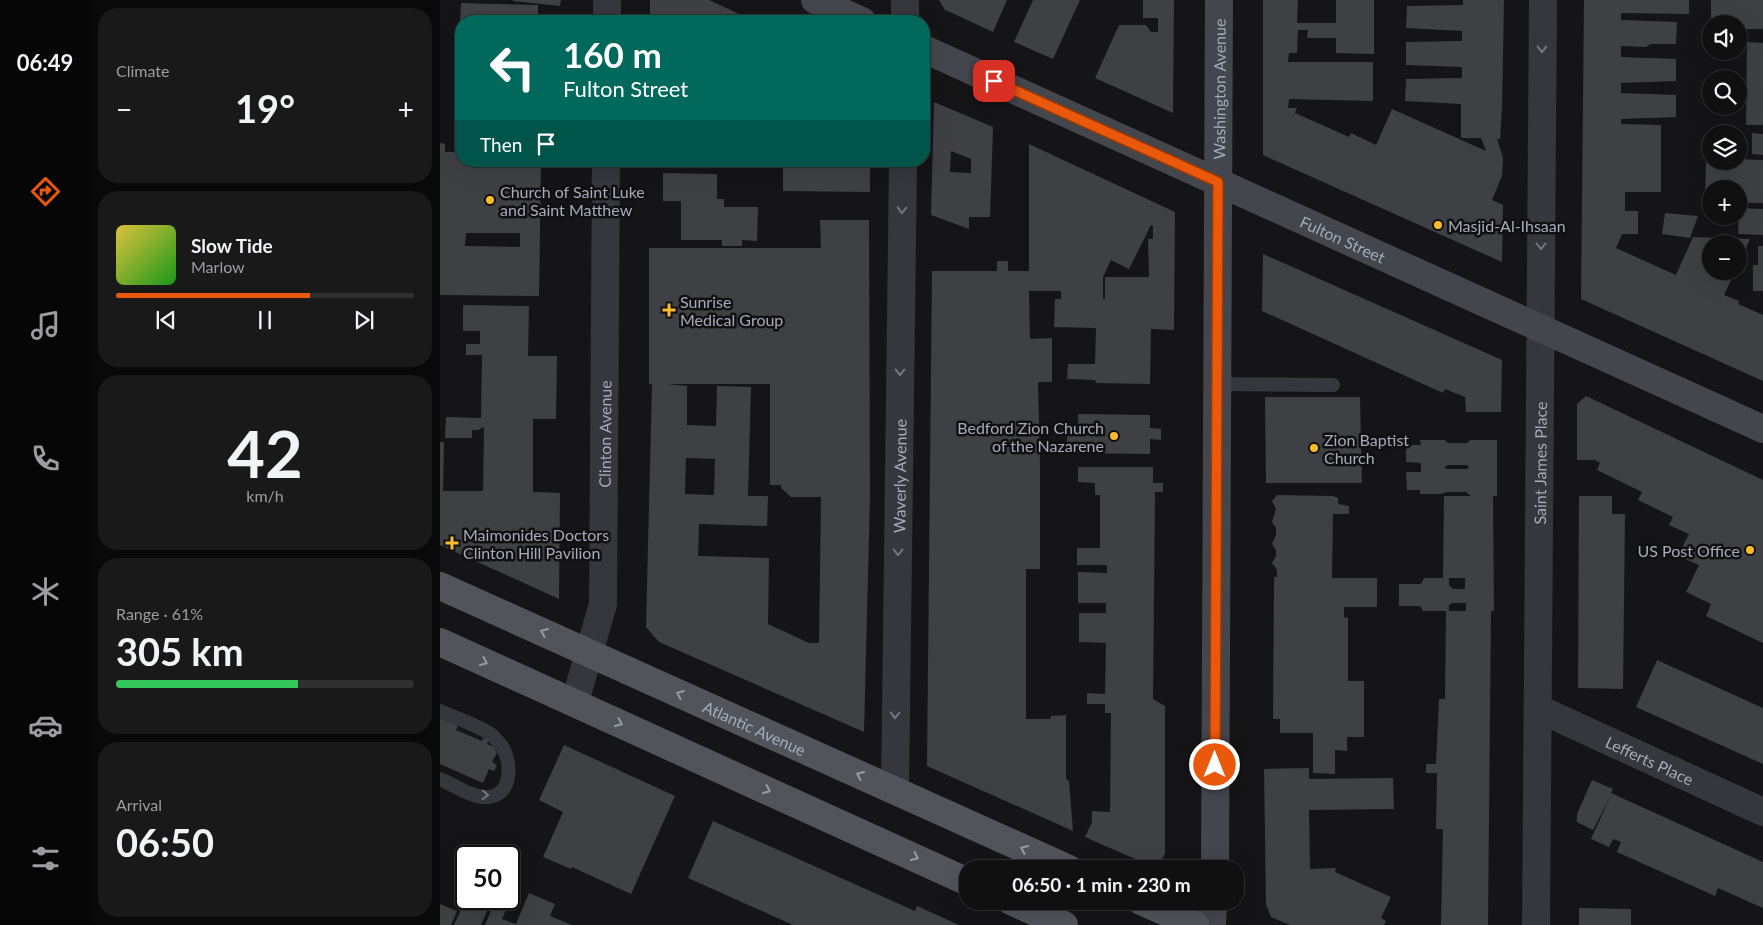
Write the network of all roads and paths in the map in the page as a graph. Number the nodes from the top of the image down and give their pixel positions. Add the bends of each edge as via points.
1 (607, 0) edge
2 (815, 0) edge
3 (905, 0) edge
4 (1219, 0) edge
5 (1543, 0) edge
6 (607, 15) edge
7 (849, 15) edge
8 (904, 15) edge
9 (930, 52) edge
10 (606, 167) edge
11 (903, 167) edge
12 (1218, 182) junction
13 (1540, 328) junction
14 (1217, 384) junction
15 (1333, 385) dead end
16 (1763, 429) edge
17 (440, 586) edge
18 (440, 642) edge
19 (589, 652) junction
20 (575, 702) junction
21 (1539, 709) junction
22 (440, 711) edge
23 (440, 779) edge
24 (895, 790) junction
25 (1763, 812) edge
26 (1049, 860) edge
27 (1215, 860) edge
28 (959, 878) edge
29 (1031, 910) edge
30 (1162, 910) edge
31 (1213, 910) edge
32 (1064, 925) edge
33 (1195, 925) edge
34 (1212, 925) edge
35 (1536, 925) edge

1 - 6 street
2 - 7 main road
3 - 8 street
4 - 12 main road, Washington Avenue
5 -> 13 street, Saint James Place
9 - 12 main road, Fulton Street
10 - 19 street, Clinton Avenue via 603,604
11 -> 24 street, Waverly Avenue
12 - 13 main road, Fulton Street
12 - 14 main road, Washington Avenue
13 - 16 main road, Fulton Street
13 - 21 street, Saint James Place
14 - 15 lane
14 - 27 main road, Washington Avenue
19 -> 17 main road, Atlantic Avenue
18 -> 20 main road
19 - 20 street, Clinton Avenue
24 -> 19 main road, Atlantic Avenue
20 -> 28 main road
21 - 25 street, Lefferts Place
21 - 35 street, Saint James Place
23 -> 22 lane via 481,797 490,797 504,788 509,777 509,763 491,734
26 -> 24 main road, Atlantic Avenue
29 - 32 main road
30 - 33 main road
31 - 34 main road

